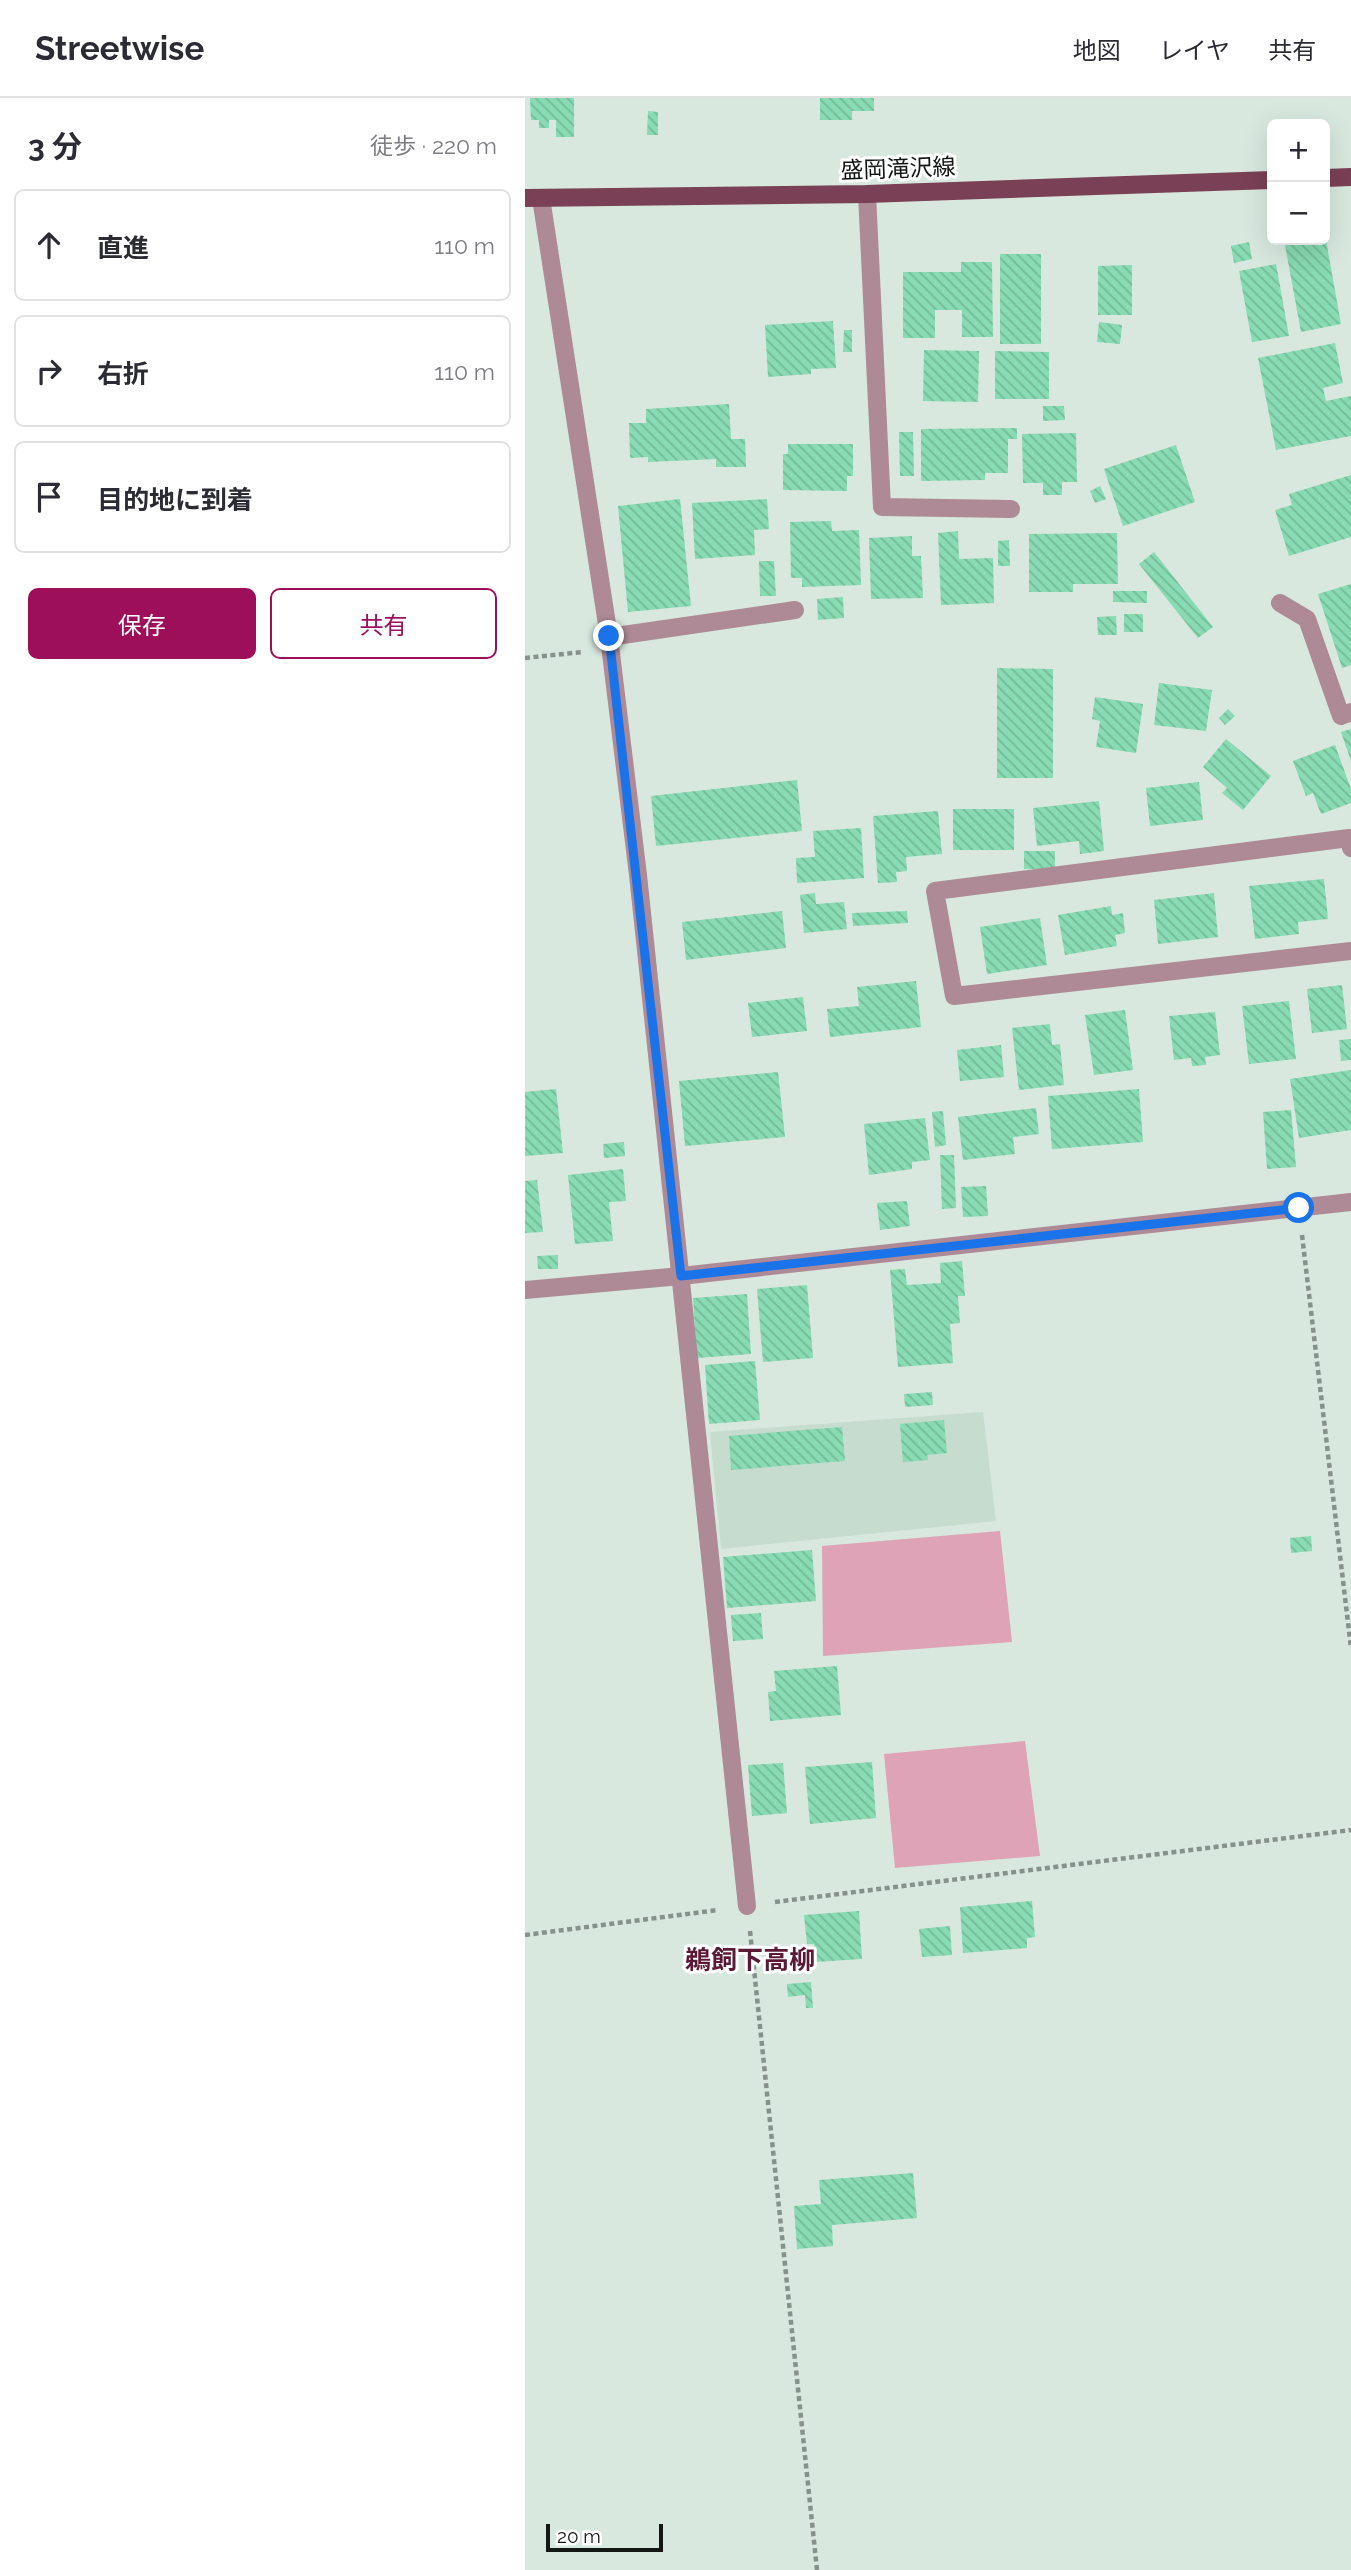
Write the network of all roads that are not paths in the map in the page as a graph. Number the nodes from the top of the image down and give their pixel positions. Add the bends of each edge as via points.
1 (1351, 177) edge
2 (1330, 178) edge
3 (1267, 180) edge
4 (867, 194) junction
5 (533, 198) edge
6 (1011, 509) dead end
7 (1280, 603) dead end
8 (795, 610) dead end
9 (610, 643) junction
10 (1351, 712) edge
11 (1351, 848) edge
12 (1351, 951) edge
13 (1351, 1202) edge
14 (681, 1276) junction
15 (525, 1290) edge
16 (747, 1906) road end

1 - 2 main road
3 - 4 main road, 盛岡滝沢線
4 - 5 main road, 盛岡滝沢線
4 - 6 street via 882,508
5 - 9 street
7 - 10 street via 1307,619 1342,716
8 - 9 street
9 - 14 street
11 - 12 street via 1349,838 936,891 954,996
13 - 14 street
14 - 15 street
14 - 16 street

